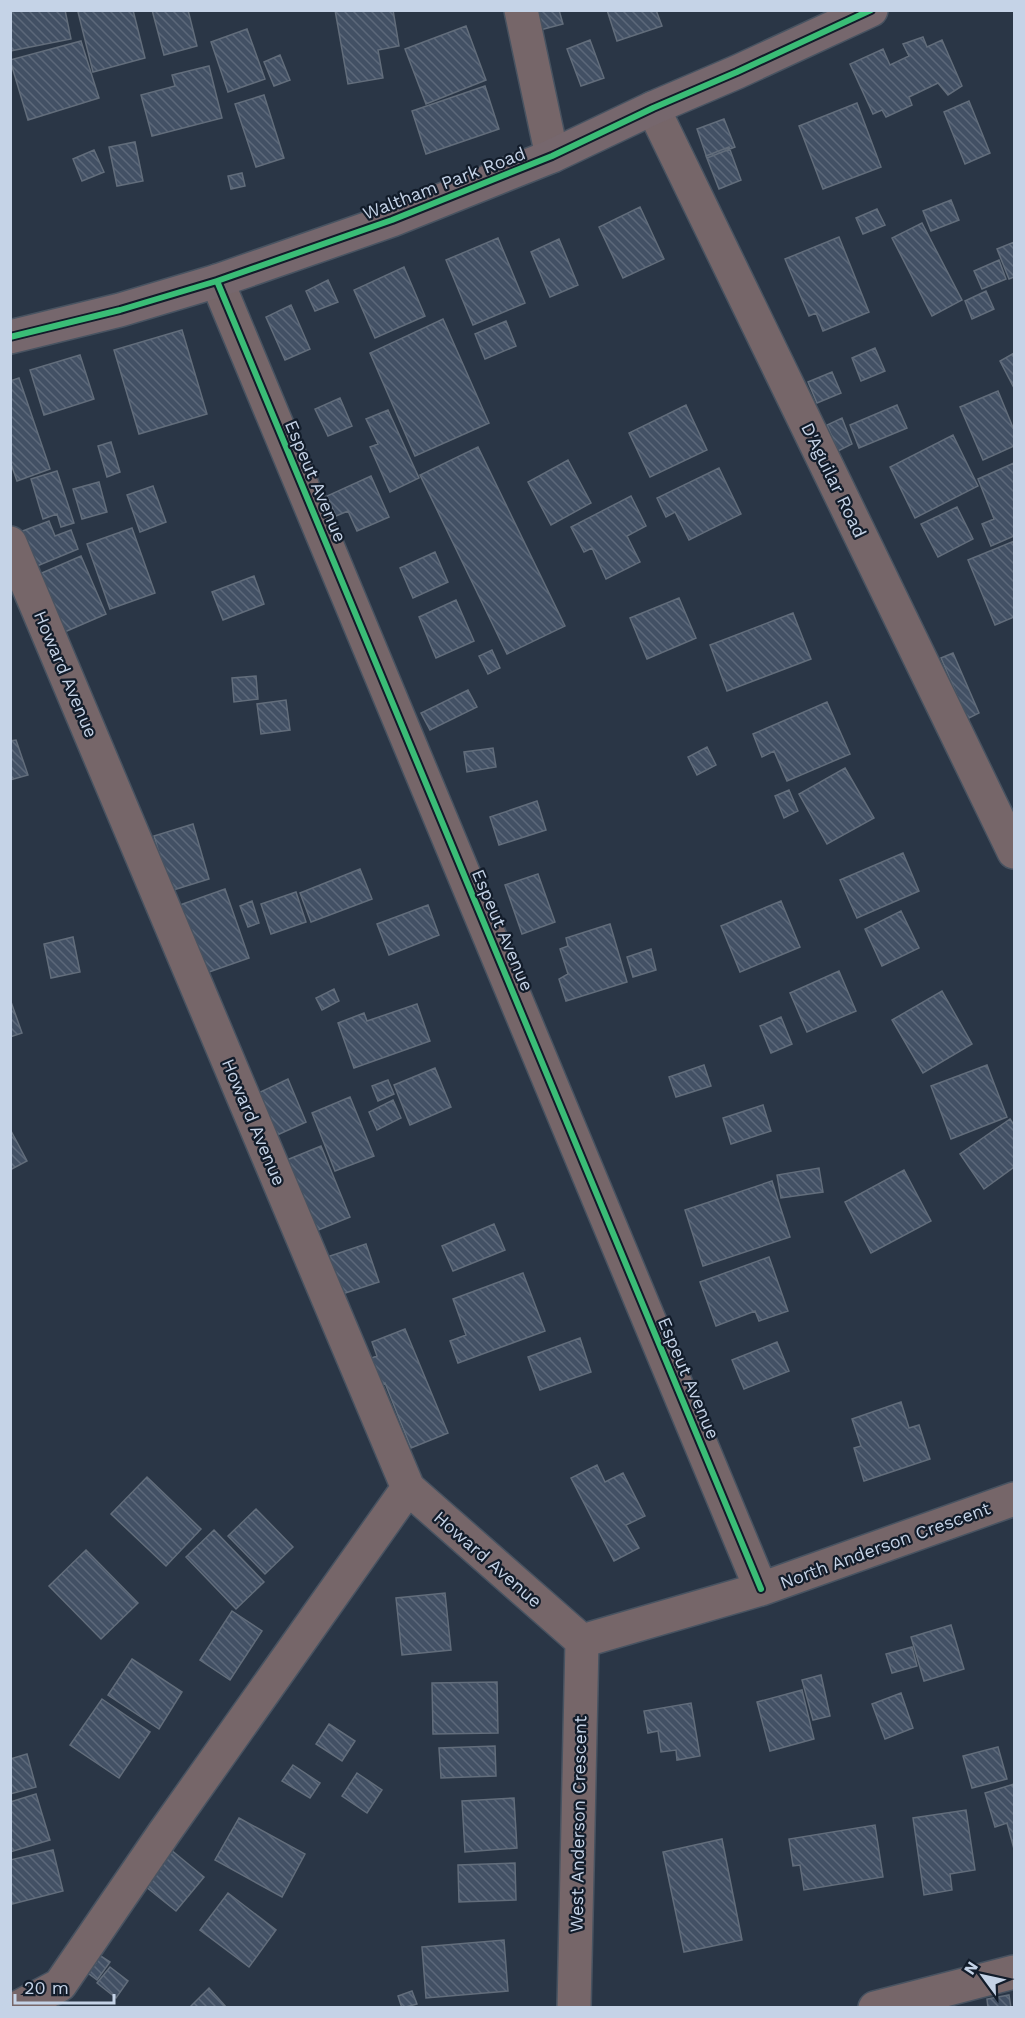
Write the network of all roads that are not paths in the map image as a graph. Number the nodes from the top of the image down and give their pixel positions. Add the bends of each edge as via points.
1 (521, 10) edge
2 (855, 14) edge
3 (653, 108) junction
4 (552, 156) junction
5 (217, 281) junction
6 (10, 337) edge
7 (10, 543) edge
8 (1014, 852) edge
9 (408, 1488) junction
10 (1014, 1499) edge
11 (761, 1589) junction
12 (582, 1641) junction
13 (1014, 1972) edge
14 (66, 1996) edge
15 (17, 2007) edge
16 (574, 2007) edge
17 (875, 2007) edge

1 - 4 street
2 - 3 main road, Waltham Park Road
3 - 4 main road, Waltham Park Road
3 - 8 street, D'Aguilar Road
4 - 5 main road, Waltham Park Road via 392,220
5 - 6 main road, Waltham Park Road
5 - 11 street, Espeut Avenue
7 - 9 street, Howard Avenue
9 - 12 street, Howard Avenue
9 - 14 street via 164,1833
10 - 11 street, North Anderson Crescent
11 - 12 street, North Anderson Crescent
12 - 16 street, West Anderson Crescent
13 - 17 street
14 - 15 street

